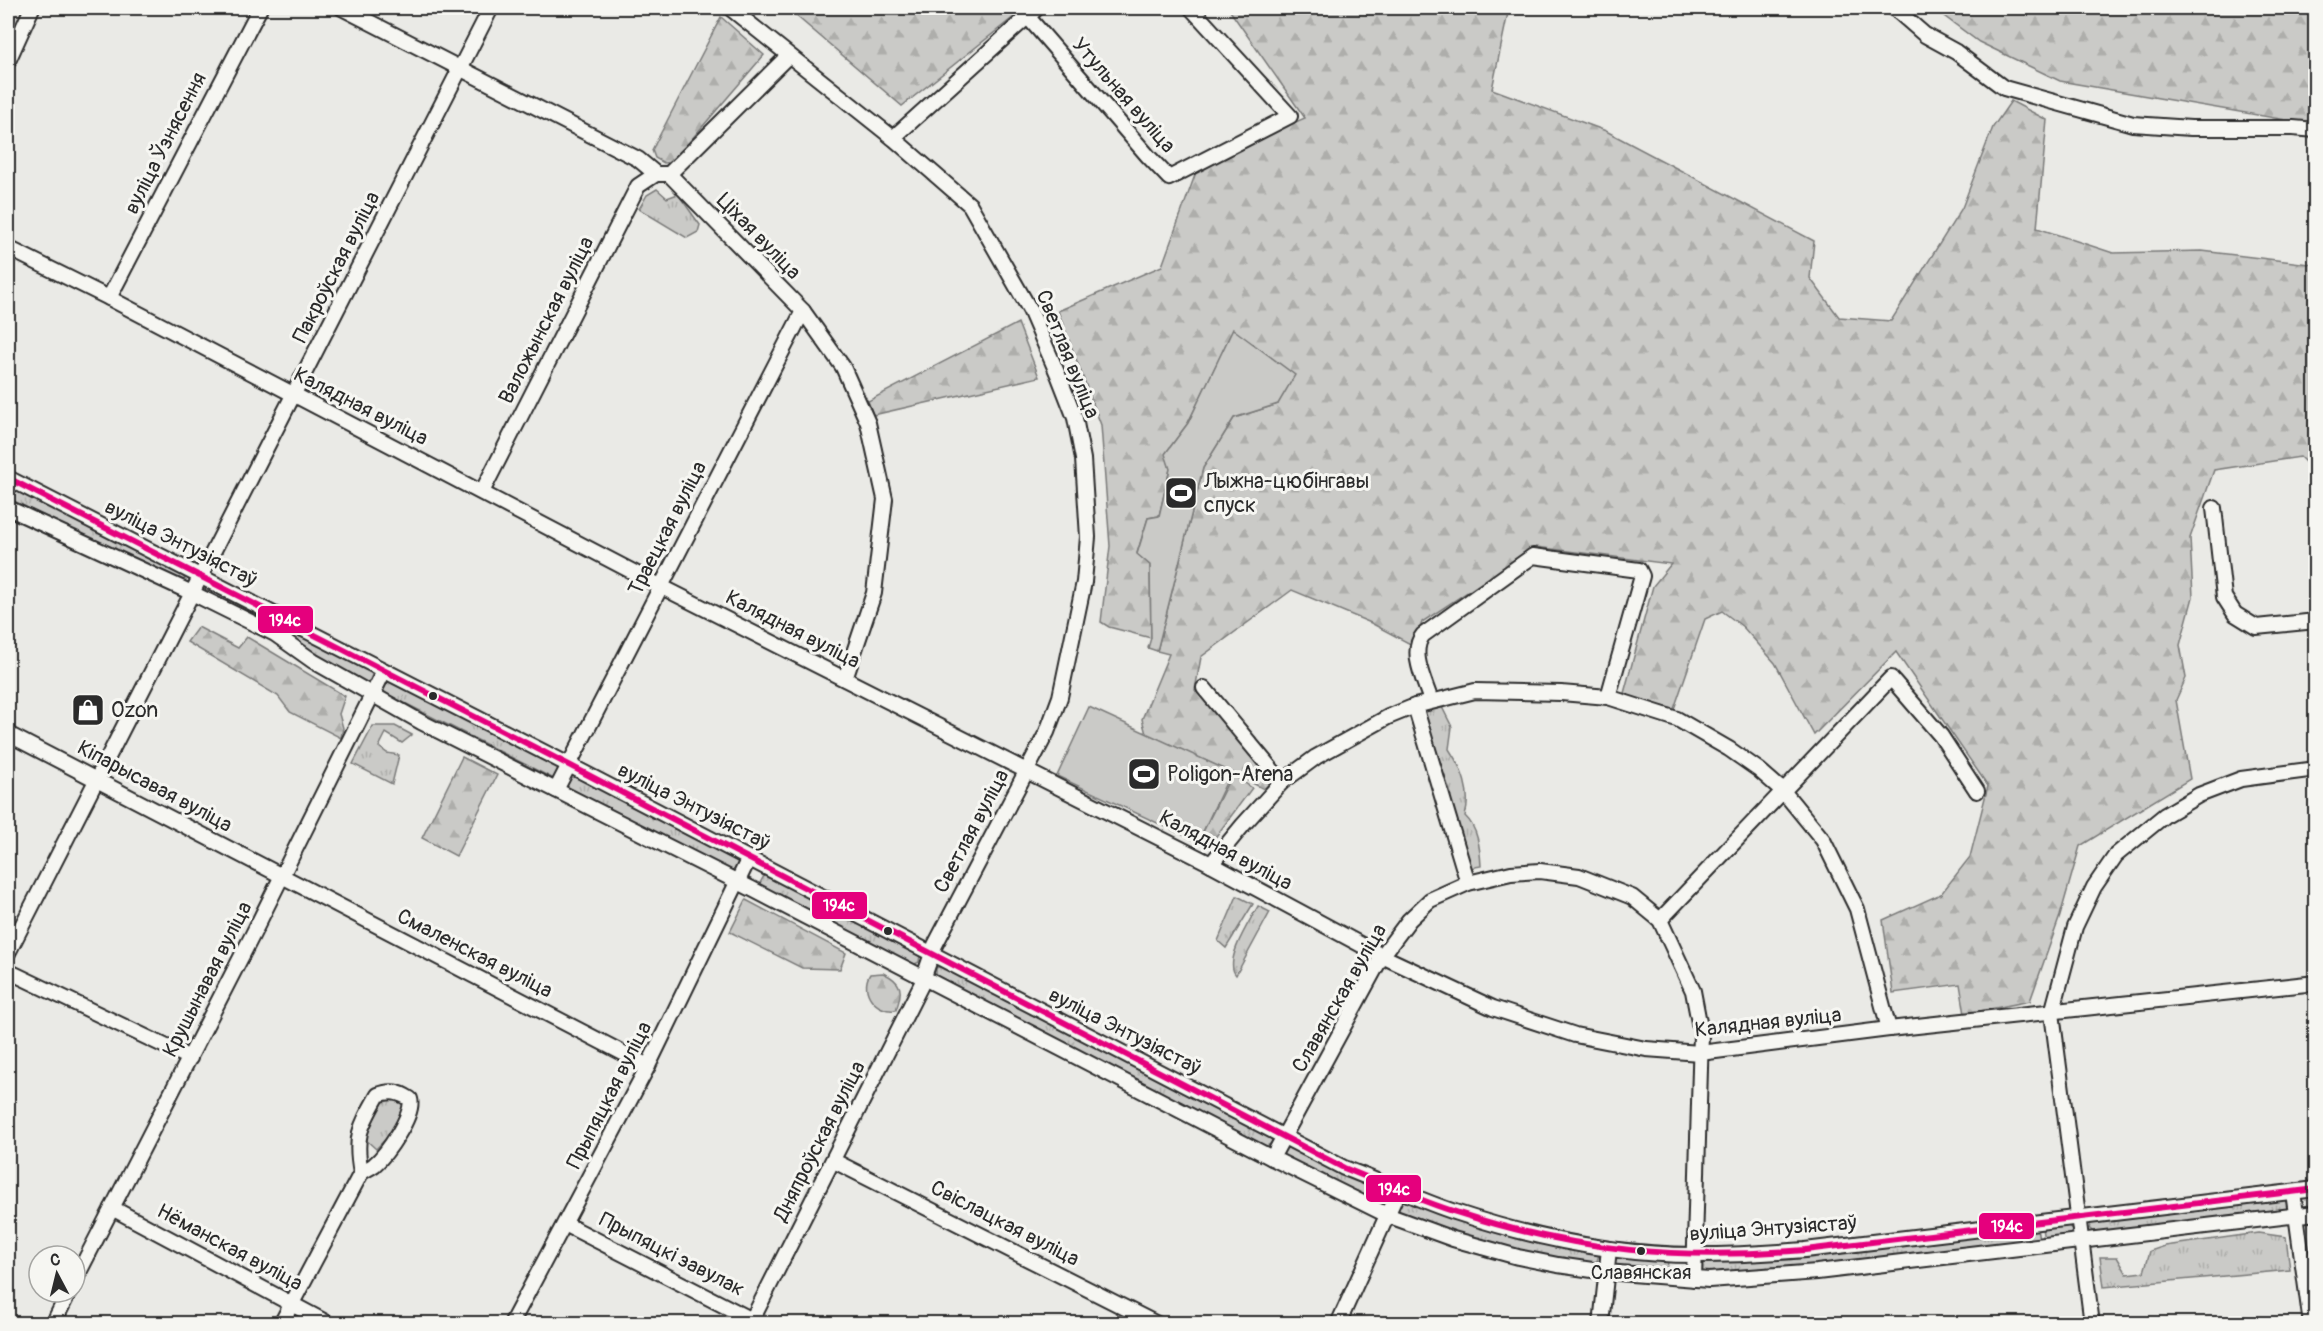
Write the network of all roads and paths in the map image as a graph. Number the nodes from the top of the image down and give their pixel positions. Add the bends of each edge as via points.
1 (32, 8) edge
2 (260, 8) edge
3 (342, 8) edge
4 (491, 8) edge
5 (730, 8) edge
6 (1191, 8) edge
7 (1894, 8) edge
8 (1032, 12) edge
9 (788, 56) junction
10 (8, 61) edge
11 (460, 70) junction
12 (2316, 130) edge
13 (892, 138) junction
14 (663, 174) junction
15 (8, 249) edge
16 (109, 298) junction
17 (803, 312) junction
18 (294, 395) junction
19 (8, 478) edge
20 (482, 492) junction
21 (8, 507) edge
22 (2214, 508) dead end
23 (201, 578) junction
24 (660, 586) junction
25 (192, 593) junction
26 (2316, 621) edge
27 (384, 671) junction
28 (845, 679) junction
29 (1204, 688) dead end
30 (372, 694) junction
31 (1608, 697) junction
32 (1431, 701) junction
33 (1415, 706) junction
34 (8, 734) edge
35 (569, 765) junction
36 (2316, 769) edge
37 (1026, 771) junction
38 (95, 779) junction
39 (1282, 782) junction
40 (556, 790) junction
41 (1783, 791) junction
42 (1977, 791) dead end
43 (749, 858) junction
44 (1212, 864) junction
45 (282, 877) junction
46 (738, 882) junction
47 (1468, 883) junction
48 (1660, 920) junction
49 (9, 947) edge
50 (933, 954) junction
51 (1382, 956) junction
52 (8, 970) edge
53 (924, 978) junction
54 (2316, 983) edge
55 (2052, 1013) junction
56 (1889, 1029) junction
57 (1700, 1053) junction
58 (190, 1058) junction
59 (648, 1066) junction
60 (1285, 1136) junction
61 (1272, 1158) junction
62 (834, 1161) junction
63 (361, 1173) junction
64 (1399, 1189) junction
65 (2316, 1189) edge
66 (2293, 1192) junction
67 (112, 1209) junction
68 (2316, 1213) edge
69 (1387, 1215) junction
70 (2296, 1216) junction
71 (2078, 1218) junction
72 (565, 1224) junction
73 (2081, 1241) junction
74 (1609, 1249) junction
75 (1694, 1256) junction
76 (87, 1257) edge
77 (1606, 1272) junction
78 (1694, 1279) junction
79 (63, 1304) edge
80 (291, 1304) junction
81 (754, 1322) edge
82 (53, 1323) edge
83 (281, 1323) edge
84 (329, 1323) edge
85 (511, 1323) edge
86 (1157, 1323) edge
87 (1338, 1323) edge
88 (1601, 1323) edge
89 (2092, 1323) edge
90 (2311, 1323) edge

1 - 10 street
2 - 16 street, вуліца Ўзнясення
3 - 11 street, Ціхая вуліца
4 - 11 street, Пакроўская вуліца
5 - 9 street, Светлая вуліца
6 - 8 street, Утульная вуліца via 1290,116 1169,178
7 - 12 street via 1925,35 1956,52 2004,88 2133,124
8 - 13 street, Утульная вуліца
9 - 13 street, Светлая вуліца
9 - 14 street, Валожынская вуліца
11 - 14 street, Ціхая вуліца
11 - 18 street, Пакроўская вуліца
13 - 37 street, Светлая вуліца via 970,205 1030,310 1075,418 1083,459 1088,537 1084,582 1060,697
14 - 17 street, Ціхая вуліца
14 - 20 street, Валожынская вуліца via 638,186
15 - 16 street, Калядная вуліца
16 - 18 street, Калядная вуліца
17 - 24 street, Траецкая вуліца
17 - 28 street, Ціхая вуліца via 843,368 859,402 868,423 885,499 874,593
18 - 20 street, Калядная вуліца
18 - 23 street, Пакроўская вуліца
19 - 23 street, вуліца Энтузіястаў
20 - 24 street, Калядная вуліца
21 - 25 street, вуліца Энтузіястаў
22 - 26 street via 2224,597 2235,614 2256,627
23 - 25 street, Пакроўская вуліца
23 - 27 street, вуліца Энтузіястаў
24 - 28 street, Калядная вуліца
24 - 35 street, Траецкая вуліца
25 - 30 street, вуліца Энтузіястаў via 275,634
25 - 38 street, Пакроўская вуліца
27 - 30 street, Крушынавая вуліца
27 - 35 street, вуліца Энтузіястаў
28 - 37 street, Калядная вуліца
29 - 39 street
30 - 40 street, вуліца Энтузіястаў
30 - 45 street, Крушынавая вуліца
31 - 32 street via 1475,691
31 - 32 street via 1642,576 1639,570 1533,556 1418,641 1416,651
31 - 41 street via 1677,719 1729,749
32 - 33 street
33 - 39 street via 1316,757
33 - 47 street
34 - 38 street, Кіпарысавая вуліца
35 - 40 street, Траецкая вуліца
35 - 43 street, вуліца Энтузіястаў
36 - 55 street via 2241,778 2199,795 2165,815 2116,855 2094,887 2075,927
37 - 44 street, Калядная вуліца
37 - 50 street, Светлая вуліца
38 - 45 street, Кіпарысавая вуліца
38 - 49 street, Пакроўская вуліца
39 - 44 street
40 - 46 street, вуліца Энтузіястаў
41 - 42 street via 1891,678 1941,736
41 - 48 street
41 - 56 street via 1823,840 1857,909
43 - 46 street, Прыпяцкая вуліца
43 - 50 street, вуліца Энтузіястаў
44 - 51 street, Калядная вуліца
45 - 58 street, Крушынавая вуліца
45 - 59 street, Смаленская вуліца
46 - 53 street, вуліца Энтузіястаў
46 - 59 street, Прыпяцкая вуліца
47 - 48 street, Славянская вуліца via 1530,871 1579,876 1632,897
47 - 51 street, Славянская вуліца via 1430,900
48 - 57 street, Славянская вуліца via 1693,991 1701,1033
50 - 53 street, Светлая вуліца
50 - 60 street, вуліца Энтузіястаў
51 - 57 street, Калядная вуліца via 1493,1008 1575,1035 1646,1049
51 - 60 street, Славянская вуліца
52 - 58 street
53 - 61 street, вуліца Энтузіястаў
53 - 62 street, Дняпроўская вуліца
54 - 55 street, Калядная вуліца
55 - 56 street, Калядная вуліца
55 - 71 street
56 - 57 street, Калядная вуліца
57 - 75 street, Славянская вуліца
58 - 67 street, Крушынавая вуліца
59 - 72 street, Прыпяцкая вуліца
60 - 61 street, Славянская вуліца
60 - 64 street, вуліца Энтузіястаў via 1344,1168
61 - 69 street, вуліца Энтузіястаў
62 - 81 street, Дняпроўская вуліца
62 - 86 street, Свіслацкая вуліца
63 - 63 street via 386,1152 410,1114 411,1099 388,1091 378,1095 361,1125
63 - 80 street
64 - 69 street
64 - 74 street, вуліца Энтузіястаў via 1496,1225
65 - 66 street, вуліца Энтузіястаў
66 - 70 street
66 - 71 street, вуліца Энтузіястаў
67 - 76 street, Крушынавая вуліца
67 - 80 street, Нёманская вуліца
68 - 70 street, вуліца Энтузіястаў
69 - 77 street, вуліца Энтузіястаў via 1518,1257
69 - 87 street
70 - 73 street, вуліца Энтузіястаў
70 - 90 street
71 - 73 street
71 - 75 street, вуліца Энтузіястаў via 1805,1250
72 - 81 street, Прыпяцкі завулак
72 - 85 street, Прыпяцкая вуліца
73 - 78 street, вуліца Энтузіястаў via 1817,1272
73 - 89 street
74 - 75 street, вуліца Энтузіястаў
74 - 77 street
75 - 78 street, Славянская вуліца
77 - 78 street, вуліца Энтузіястаў
77 - 88 street
79 - 82 street
80 - 83 street
80 - 84 street, Нёманская вуліца

